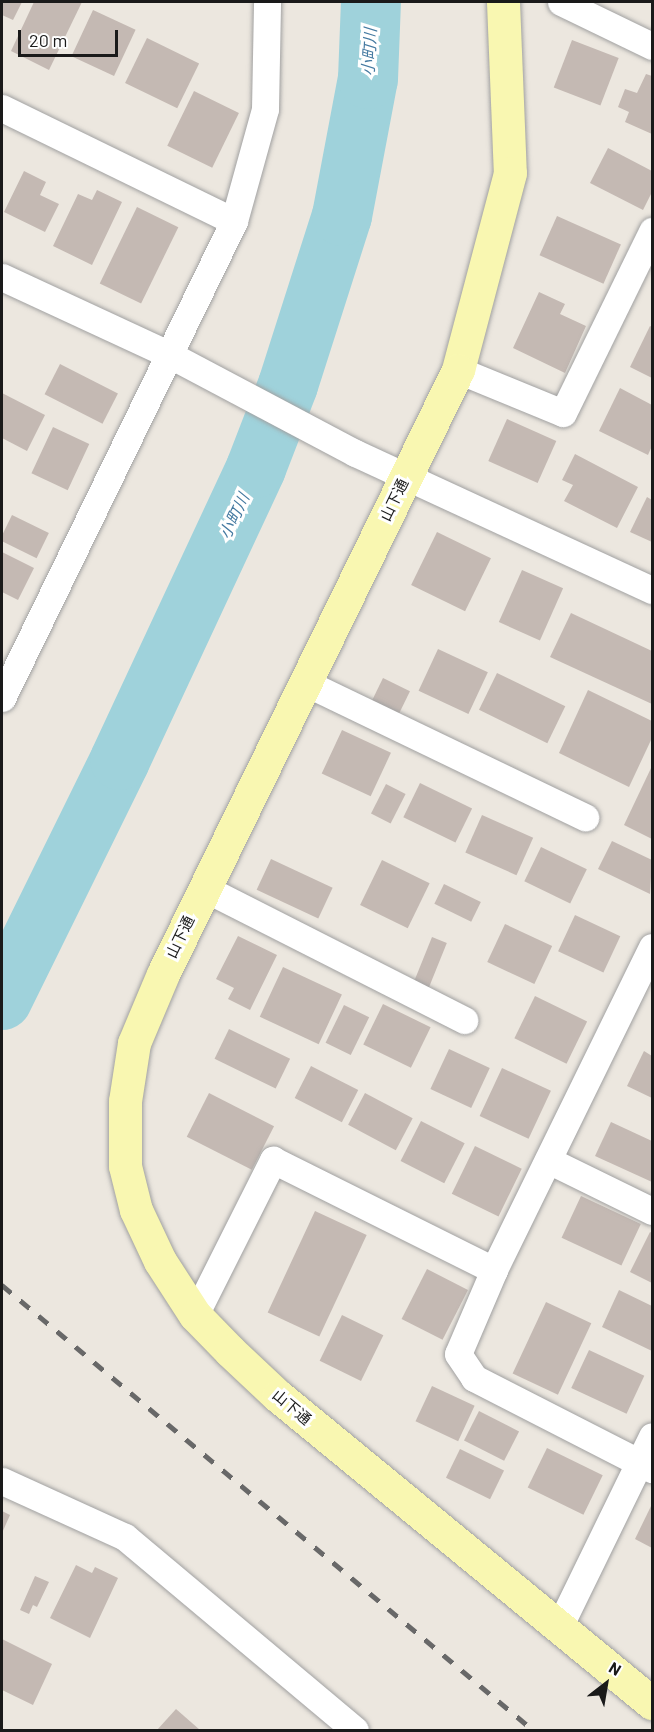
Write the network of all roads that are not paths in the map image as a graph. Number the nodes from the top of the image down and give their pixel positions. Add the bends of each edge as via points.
1 (267, 2) edge
2 (503, 2) edge
3 (561, 2) edge
4 (652, 46) edge
5 (2, 108) edge
6 (234, 221) junction
7 (652, 231) edge
8 (2, 277) edge
9 (170, 355) junction
10 (458, 370) junction
11 (406, 476) junction
12 (652, 590) edge
13 (8, 665) edge
14 (306, 683) junction
15 (2, 698) edge
16 (585, 817) dead end
17 (204, 888) junction
18 (652, 947) edge
19 (464, 1020) dead end
20 (548, 1160) junction
21 (652, 1211) edge
22 (494, 1270) junction
23 (195, 1315) junction
24 (652, 1436) edge
25 (646, 1466) edge
26 (2, 1481) edge
27 (560, 1625) junction
28 (652, 1703) edge
29 (355, 1731) edge

1 - 6 street via 266,109
2 - 10 street, 山下通 via 510,173
3 - 4 street
5 - 6 street
6 - 9 street
7 - 10 street via 563,413
8 - 9 street
9 - 11 street
9 - 13 street
10 - 11 street, 山下通
11 - 12 street
11 - 14 street, 山下通
13 - 15 street
14 - 16 street
14 - 17 street, 山下通
17 - 19 street
17 - 23 street, 山下通 via 134,1043 124,1101 125,1166 136,1209 160,1261
18 - 20 street
20 - 21 street
20 - 22 street
22 - 23 street via 273,1160
22 - 25 street via 458,1353 474,1378
23 - 27 street, 山下通 via 278,1396
24 - 25 street
25 - 27 street
26 - 29 street via 125,1537
27 - 28 street, 山下通

